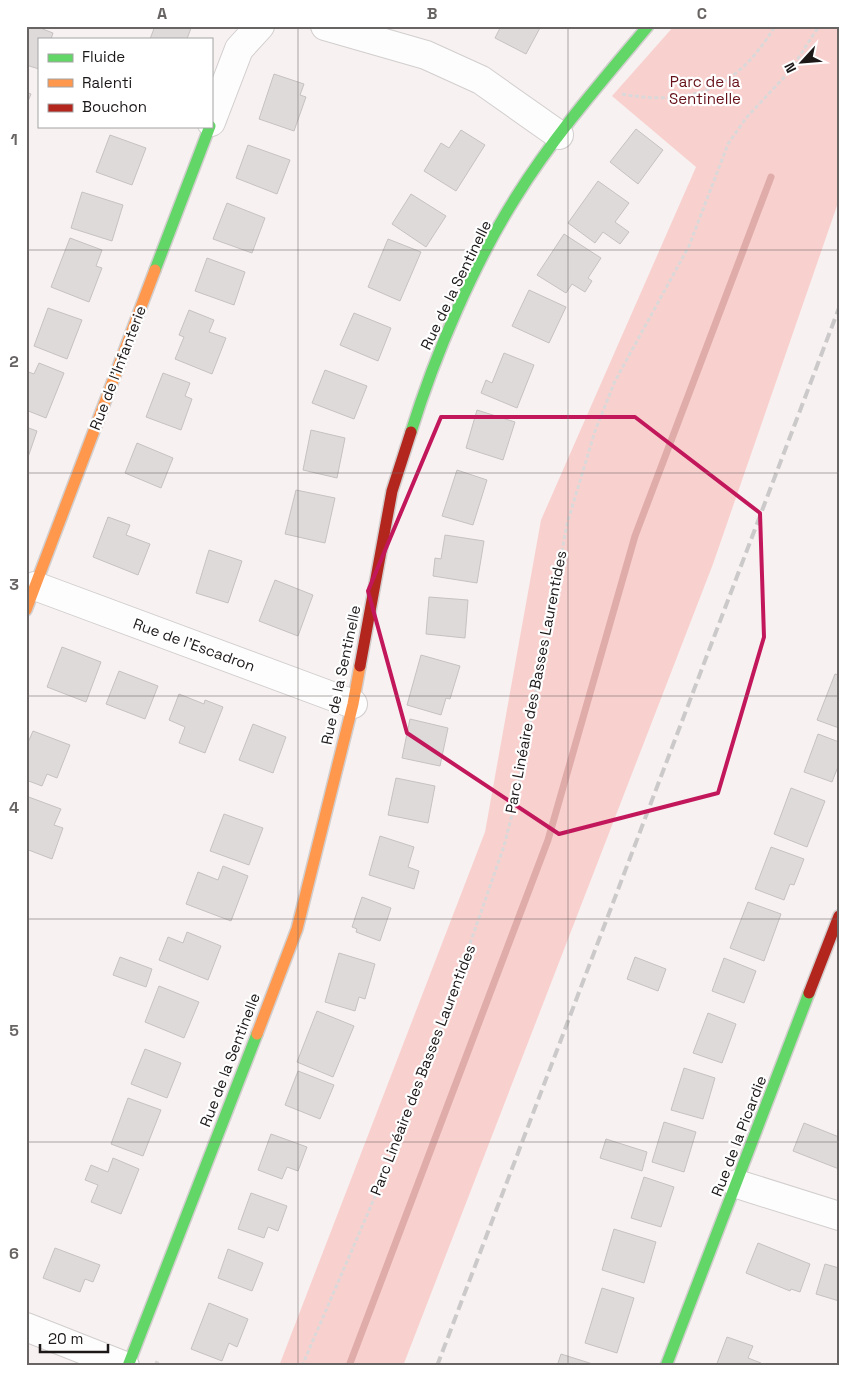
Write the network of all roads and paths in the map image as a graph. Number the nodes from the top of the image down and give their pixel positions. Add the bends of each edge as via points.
1 (260, 26) edge
2 (324, 26) edge
3 (648, 26) edge
4 (775, 26) edge
5 (819, 26) edge
6 (614, 93) dead end
7 (212, 119) edge
8 (209, 128) edge
9 (559, 135) junction
10 (31, 598) edge
11 (353, 704) junction
12 (839, 916) edge
13 (833, 945) edge
14 (737, 1184) junction
15 (839, 1216) edge
16 (26, 1327) edge
17 (126, 1366) edge
18 (302, 1366) edge
19 (666, 1366) edge

1 - 7 street via 239,49
2 - 9 street via 426,55 481,80
3 - 9 street, Rue de la Sentinelle
4 - 6 path via 763,48 750,62 712,90 678,99
5 - 18 path, Parc Linéaire des Basses Laurentides via 793,67 746,118 731,140 689,246 615,381 595,431 567,524 516,800 504,846 389,1164
8 - 10 street, Rue de l'Infanterie
9 - 11 street, Rue de la Sentinelle via 516,197 479,265 426,383 392,492
10 - 11 street, Rue de l'Escadron
11 - 17 street, Rue de la Sentinelle via 297,929
12 - 13 street, Rue de la Picardie
13 - 14 street, Rue de la Picardie
14 - 15 street
14 - 19 street, Rue de la Picardie
16 - 17 street

